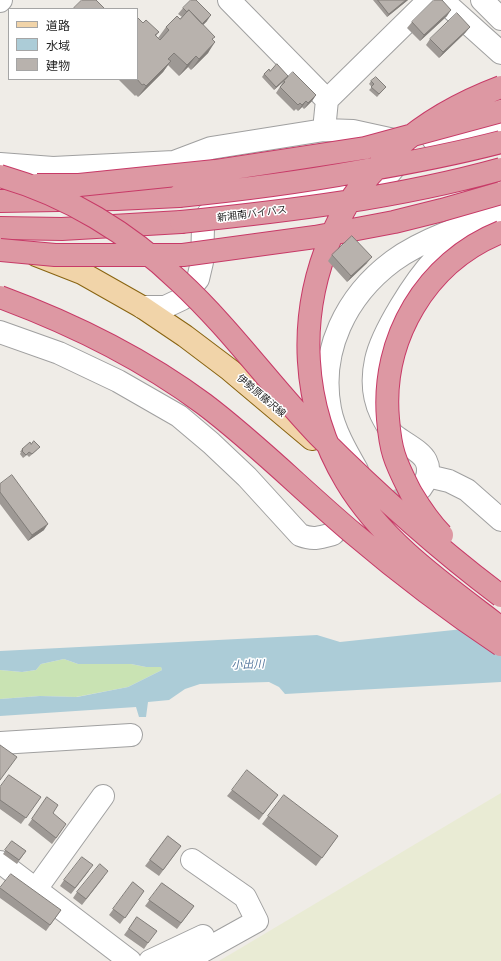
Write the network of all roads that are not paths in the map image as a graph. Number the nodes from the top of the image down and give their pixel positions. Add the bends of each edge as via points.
1 (229, 0) edge
2 (429, 0) edge
3 (442, 0) edge
4 (482, 0) edge
5 (501, 19) edge
6 (501, 53) edge
7 (501, 87) edge
8 (327, 100) junction
9 (501, 111) edge
10 (501, 124) edge
11 (324, 130) junction
12 (501, 142) edge
13 (410, 148) junction
14 (0, 164) edge
15 (501, 169) edge
16 (0, 176) edge
17 (0, 185) edge
18 (501, 193) edge
19 (0, 201) edge
20 (496, 222) edge
21 (0, 228) edge
22 (0, 241) edge
23 (0, 250) edge
24 (0, 288) edge
25 (0, 297) edge
26 (142, 307) junction
27 (0, 332) edge
28 (179, 416) junction
29 (242, 425) junction
30 (363, 481) junction
31 (501, 520) edge
32 (333, 534) tunnel mouth
33 (501, 585) edge
34 (501, 588) edge
35 (501, 596) edge
36 (501, 628) edge
37 (501, 634) edge
38 (501, 646) edge
39 (131, 735) dead end
40 (0, 743) edge
41 (103, 796) dead end
42 (192, 860) dead end
43 (0, 862) edge
44 (36, 889) junction
45 (252, 912) junction
46 (130, 961) edge
47 (150, 961) edge
48 (186, 961) edge

1 - 8 street
2 - 8 street
3 - 6 street
4 - 5 street
7 - 36 highway, bridge via 467,102 418,130 381,163 347,205 324,254 315,283 309,314 308,346 316,413 346,481 374,519 411,558
8 - 11 street
9 - 17 highway, bridge via 365,148 215,171 79,185
10 - 13 street via 435,138
11 - 13 street via 354,130 394,140
11 - 14 street via 211,148 174,162 53,168
12 - 19 highway, bridge via 428,160 223,192 117,199
13 - 26 street via 388,175 379,181 219,208 208,214 203,228 202,262 198,279 182,299 176,302 165,307
15 - 21 highway, 新湘南バイパス, bridge via 370,198 268,213 181,222 62,229
16 - 35 highway, bridge via 18,181 72,205 114,229 179,280 319,436 401,514 471,574
18 - 23 highway, bridge via 387,223 315,237 198,253 129,256 55,255
20 - 30 street via 446,234 394,261 356,298 341,322 331,351 326,380 330,410 340,439
20 - 31 street via 436,259 414,287 386,334 376,359 374,397 381,415 395,436 425,459 429,468 424,482 449,481 467,490
20 - 34 highway, bridge via 480,242 464,252 423,291 406,322 391,362 387,406 394,455 419,508 437,530
22 - 26 main road, 伊勢原藤沢線 via 82,273
24 - 29 main road via 72,316 119,340 163,367
25 - 38 highway, bridge via 73,326 116,348 204,404 387,561
26 - 30 main road, 伊勢原藤沢線 via 230,370
27 - 28 street via 60,353 118,380
28 - 29 street
28 - 32 street via 247,477 300,535 320,538
29 - 37 main road via 390,553
30 - 33 main road, 伊勢原藤沢線 via 429,535
39 - 40 street
41 - 44 street
42 - 45 street via 245,897
43 - 44 street
44 - 46 street
45 - 47 street
45 - 48 street via 257,922

